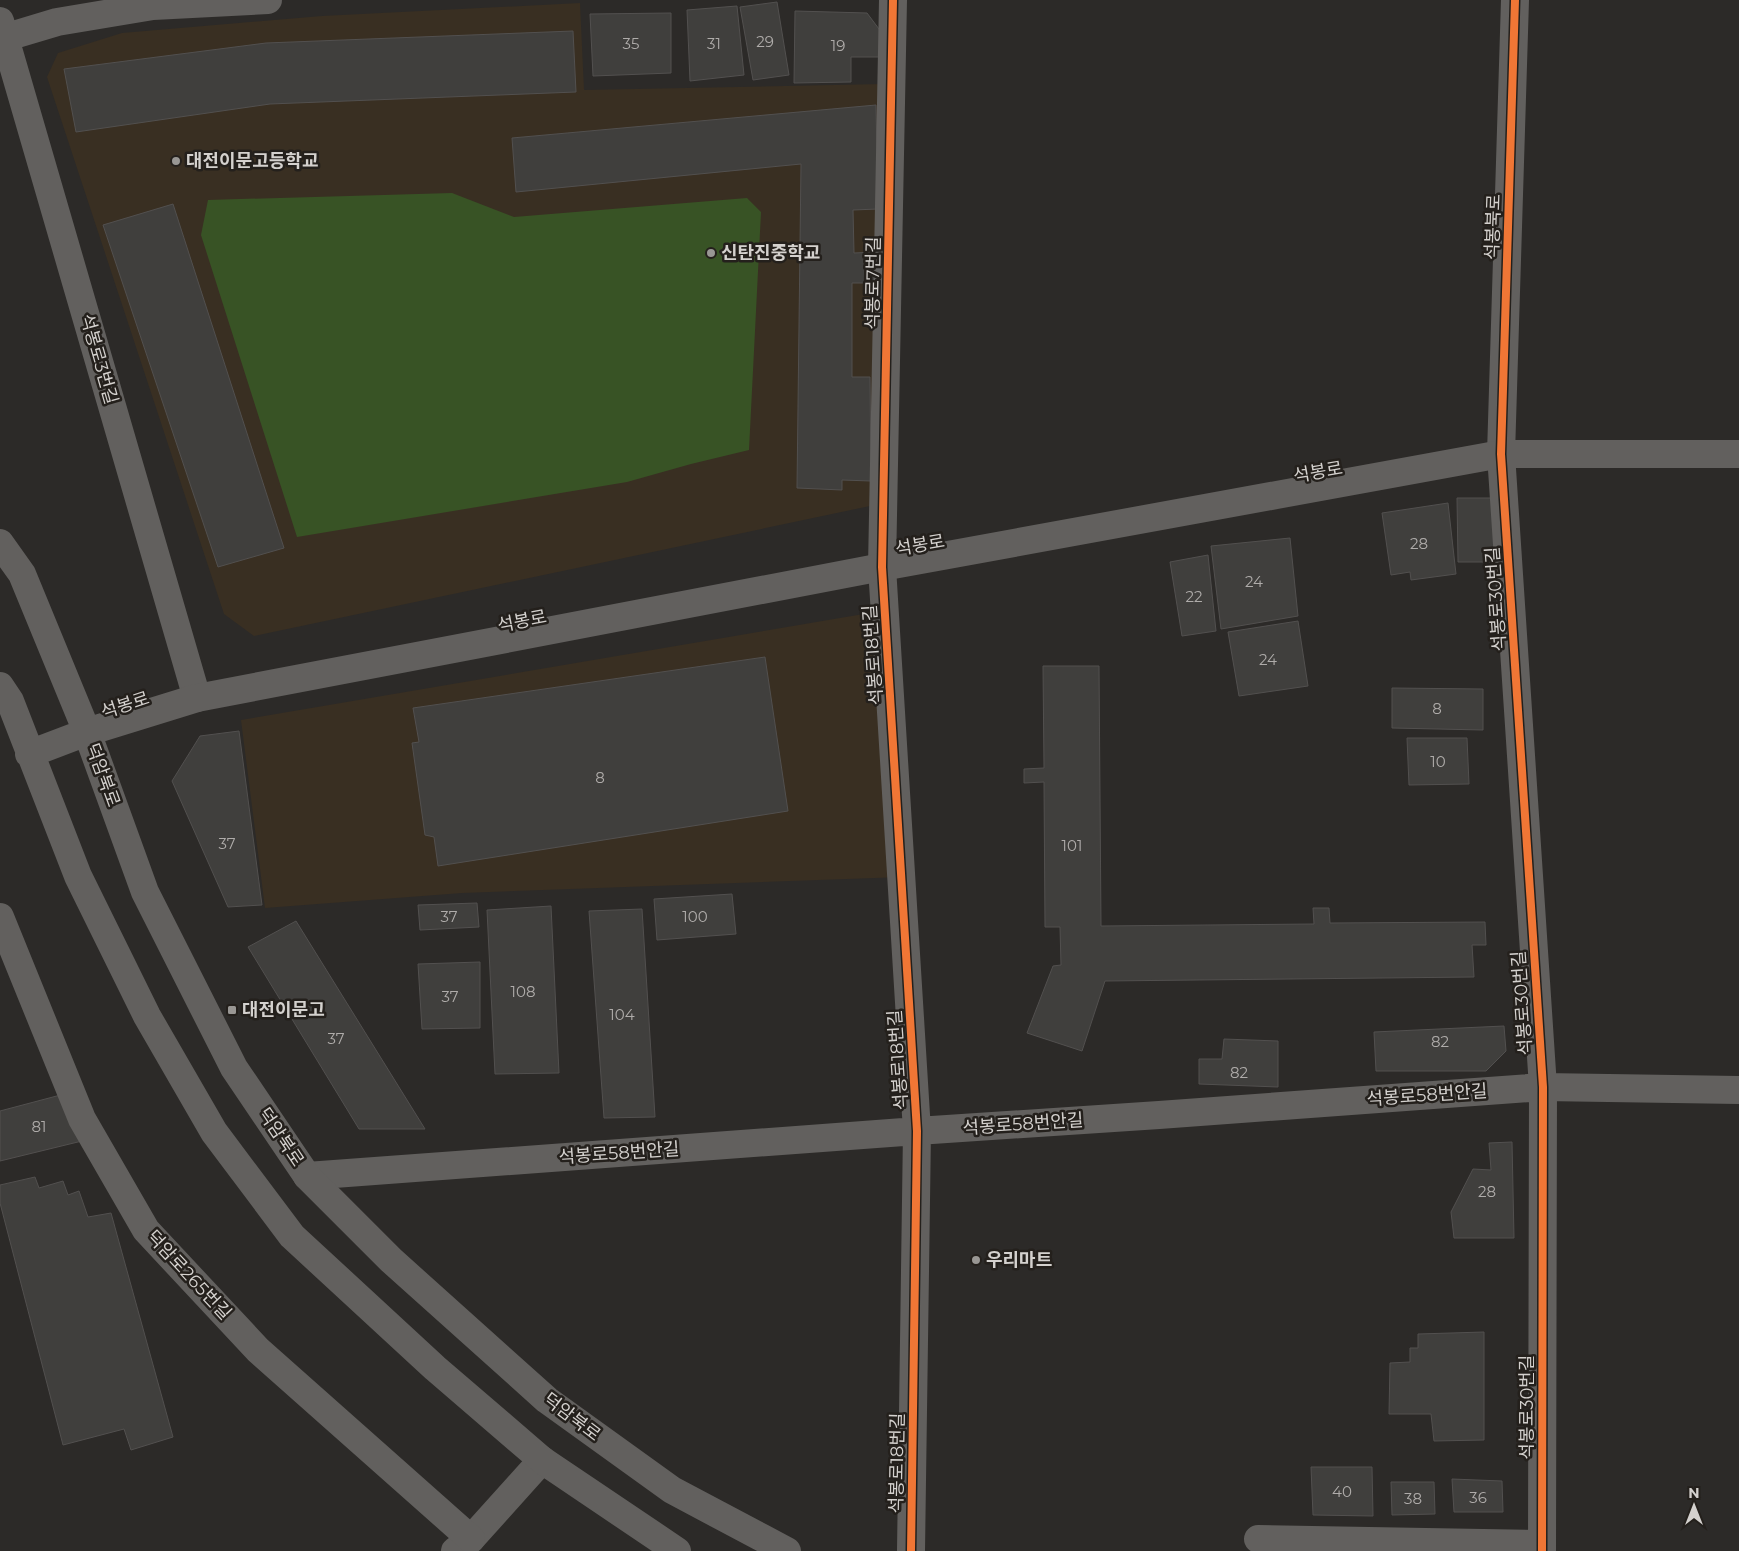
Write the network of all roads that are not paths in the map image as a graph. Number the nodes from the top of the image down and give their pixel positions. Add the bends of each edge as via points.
1 (268, 0) edge
2 (893, 0) edge
3 (1515, 0) edge
4 (2, 32) edge
5 (1501, 454) junction
6 (1739, 454) edge
7 (0, 544) edge
8 (882, 567) junction
9 (0, 686) edge
10 (197, 698) junction
11 (87, 732) junction
12 (29, 754) junction
13 (0, 917) edge
14 (1543, 1087) junction
15 (1739, 1090) edge
16 (918, 1131) junction
17 (307, 1176) junction
18 (542, 1460) junction
19 (1258, 1539) dead end
20 (471, 1547) edge
21 (1542, 1548) edge
22 (678, 1551) edge
23 (788, 1551) edge
24 (911, 1551) edge

1 - 4 street via 153,6
2 - 8 street, 석봉로7번길
3 - 5 street, 석봉북로
4 - 10 street, 석봉로3번길
5 - 6 street, 석봉로
5 - 8 street, 석봉로
5 - 14 street, 석봉로30번길
7 - 11 street, 덕암북로 via 22,574
8 - 10 street, 석봉로
8 - 16 street, 석봉로18번길
9 - 12 street via 10,701
10 - 11 street, 석봉로
11 - 12 street, 석봉로
11 - 17 street, 덕암북로 via 145,892 234,1068
12 - 18 street via 78,876 146,1016 214,1132 292,1236 435,1368
13 - 20 street, 덕암로265번길 via 82,1119 146,1230 258,1350
14 - 15 street, 석봉로58번안길
14 - 16 street, 석봉로58번안길
14 - 21 street, 석봉로30번길
16 - 17 street, 석봉로58번안길
16 - 24 street, 석봉로18번길
17 - 23 street, 덕암북로 via 391,1260 547,1400 672,1490
18 - 20 street
18 - 22 street
19 - 21 street, 석봉로30번길

